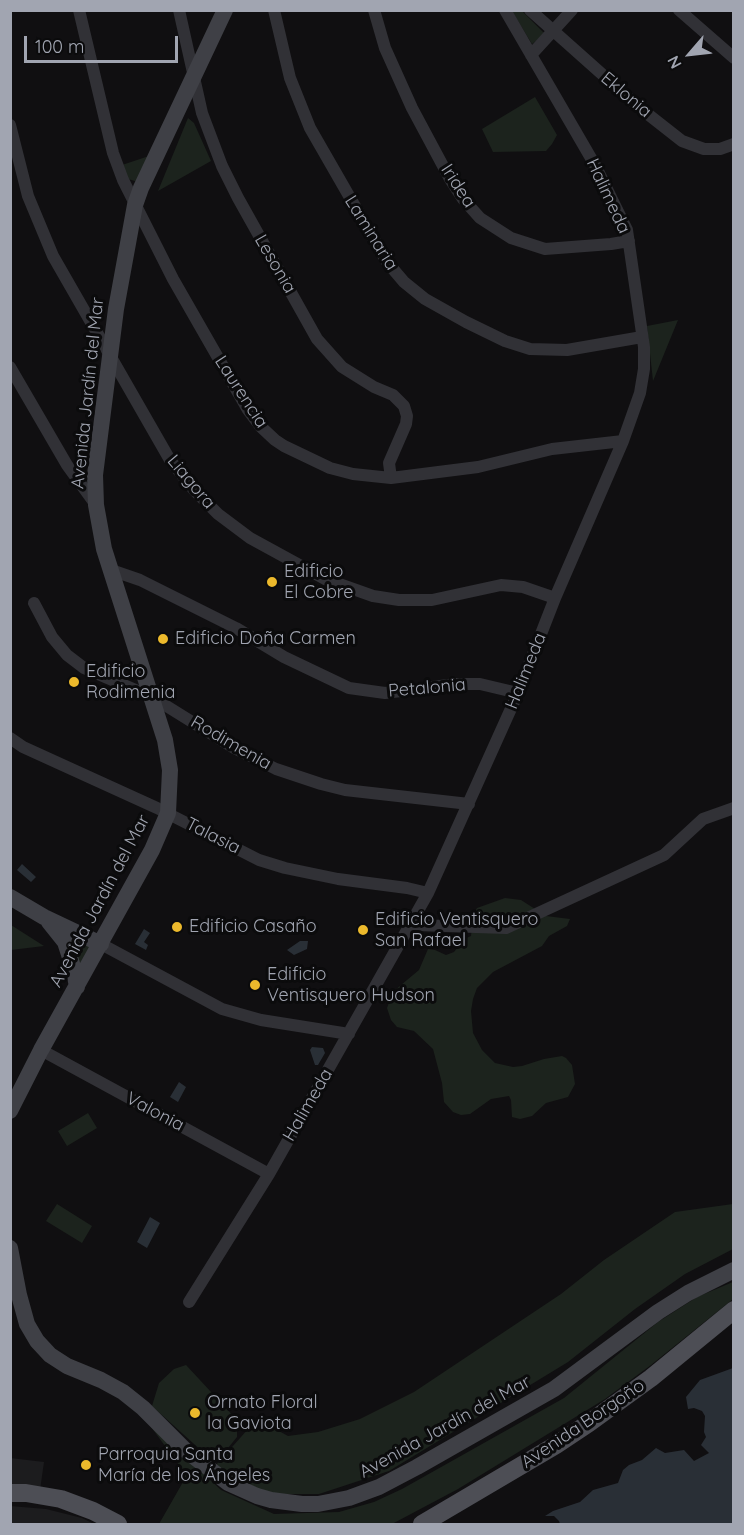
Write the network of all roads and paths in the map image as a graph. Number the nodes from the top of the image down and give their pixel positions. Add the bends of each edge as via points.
1 (79, 10) edge
2 (179, 10) edge
3 (225, 10) edge
4 (274, 10) edge
5 (374, 10) edge
6 (506, 10) edge
7 (530, 10) edge
8 (573, 10) edge
9 (679, 10) edge
10 (554, 32) junction
11 (531, 55) junction
12 (734, 58) edge
13 (193, 80) junction
14 (10, 125) edge
15 (734, 144) edge
16 (135, 205) junction
17 (629, 241) junction
18 (642, 337) junction
19 (110, 358) junction
20 (10, 368) edge
21 (623, 441) junction
22 (391, 478) junction
23 (96, 505) junction
24 (111, 570) junction
25 (555, 598) junction
26 (34, 603) dead end
27 (518, 693) junction
28 (152, 698) junction
29 (10, 738) edge
30 (469, 804) junction
31 (734, 808) edge
32 (168, 813) junction
33 (428, 893) junction
34 (10, 897) edge
35 (44, 917) junction
36 (409, 927) junction
37 (101, 944) junction
38 (77, 987) junction
39 (349, 1034) junction
40 (41, 1050) junction
41 (10, 1111) edge
42 (269, 1174) junction
43 (10, 1248) edge
44 (734, 1270) edge
45 (189, 1302) dead end
46 (734, 1311) edge
47 (12, 1492) edge
48 (118, 1524) edge
49 (423, 1524) edge

1 - 16 street, Laurencia via 113,153
2 - 13 street, Lesonia
3 - 13 street, Avenida Jardín del Mar
4 - 18 street, Laminaria via 290,78 310,128 387,262 404,282 466,322 530,349 555,351
5 - 17 street, Iridea via 384,48 412,108 450,180 480,218 511,238 545,249
6 - 11 street, Halimeda
7 - 10 street, Eklonia
8 - 10 street
9 - 12 street
10 - 11 street
10 - 15 street, Eklonia via 682,141 704,149
11 - 17 street, Halimeda via 595,165
13 - 16 street, Avenida Jardín del Mar
13 - 22 street, Lesonia via 222,166 317,339 342,367 393,395 404,406 407,420 390,459
14 - 19 street, Liagora via 39,223
16 - 19 street, Avenida Jardín del Mar
16 - 22 street, Laurencia via 172,279 260,426 284,446 320,464 353,474
17 - 18 street, Halimeda
18 - 21 street, Halimeda via 643,381
19 - 23 street, Avenida Jardín del Mar via 95,475
19 - 25 street, Liagora via 170,460 194,490 242,532 325,579 360,593 399,600 448,598 501,585 523,587
20 - 23 street via 67,465
21 - 22 street, Laurencia
21 - 25 street, Halimeda
23 - 24 street, Avenida Jardín del Mar
24 - 27 street, Petalonia via 140,580 349,688 397,693 474,684
24 - 28 street, Avenida Jardín del Mar
25 - 27 street, Halimeda
26 - 28 street, Rodimenia via 52,637 75,662 93,674
27 - 30 street, Halimeda
28 - 30 street, Rodimenia via 234,748 298,778 369,794
28 - 32 street, Avenida Jardín del Mar via 168,755
29 - 32 street, Talasia
30 - 33 street, Halimeda
31 - 36 street via 703,819 664,855 506,928
32 - 33 street, Talasia via 259,860 285,868
32 - 37 street, Avenida Jardín del Mar
33 - 36 street, Halimeda
34 - 35 street
35 - 37 street
35 - 38 street via 65,942
36 - 39 street, Halimeda
37 - 38 street, Avenida Jardín del Mar
37 - 39 street via 222,1009 261,1020
38 - 40 street, Avenida Jardín del Mar
39 - 42 street, Halimeda
40 - 41 street, Avenida Jardín del Mar
40 - 42 street, Valonia
42 - 45 street, Halimeda
43 - 44 street, Avenida Jardín del Mar via 27,1324 50,1355 123,1392 185,1450 228,1483 256,1496 302,1504 349,1498 417,1467 554,1389 665,1307
46 - 49 main road, Avenida Borgoño via 589,1423
47 - 48 main road via 61,1498

